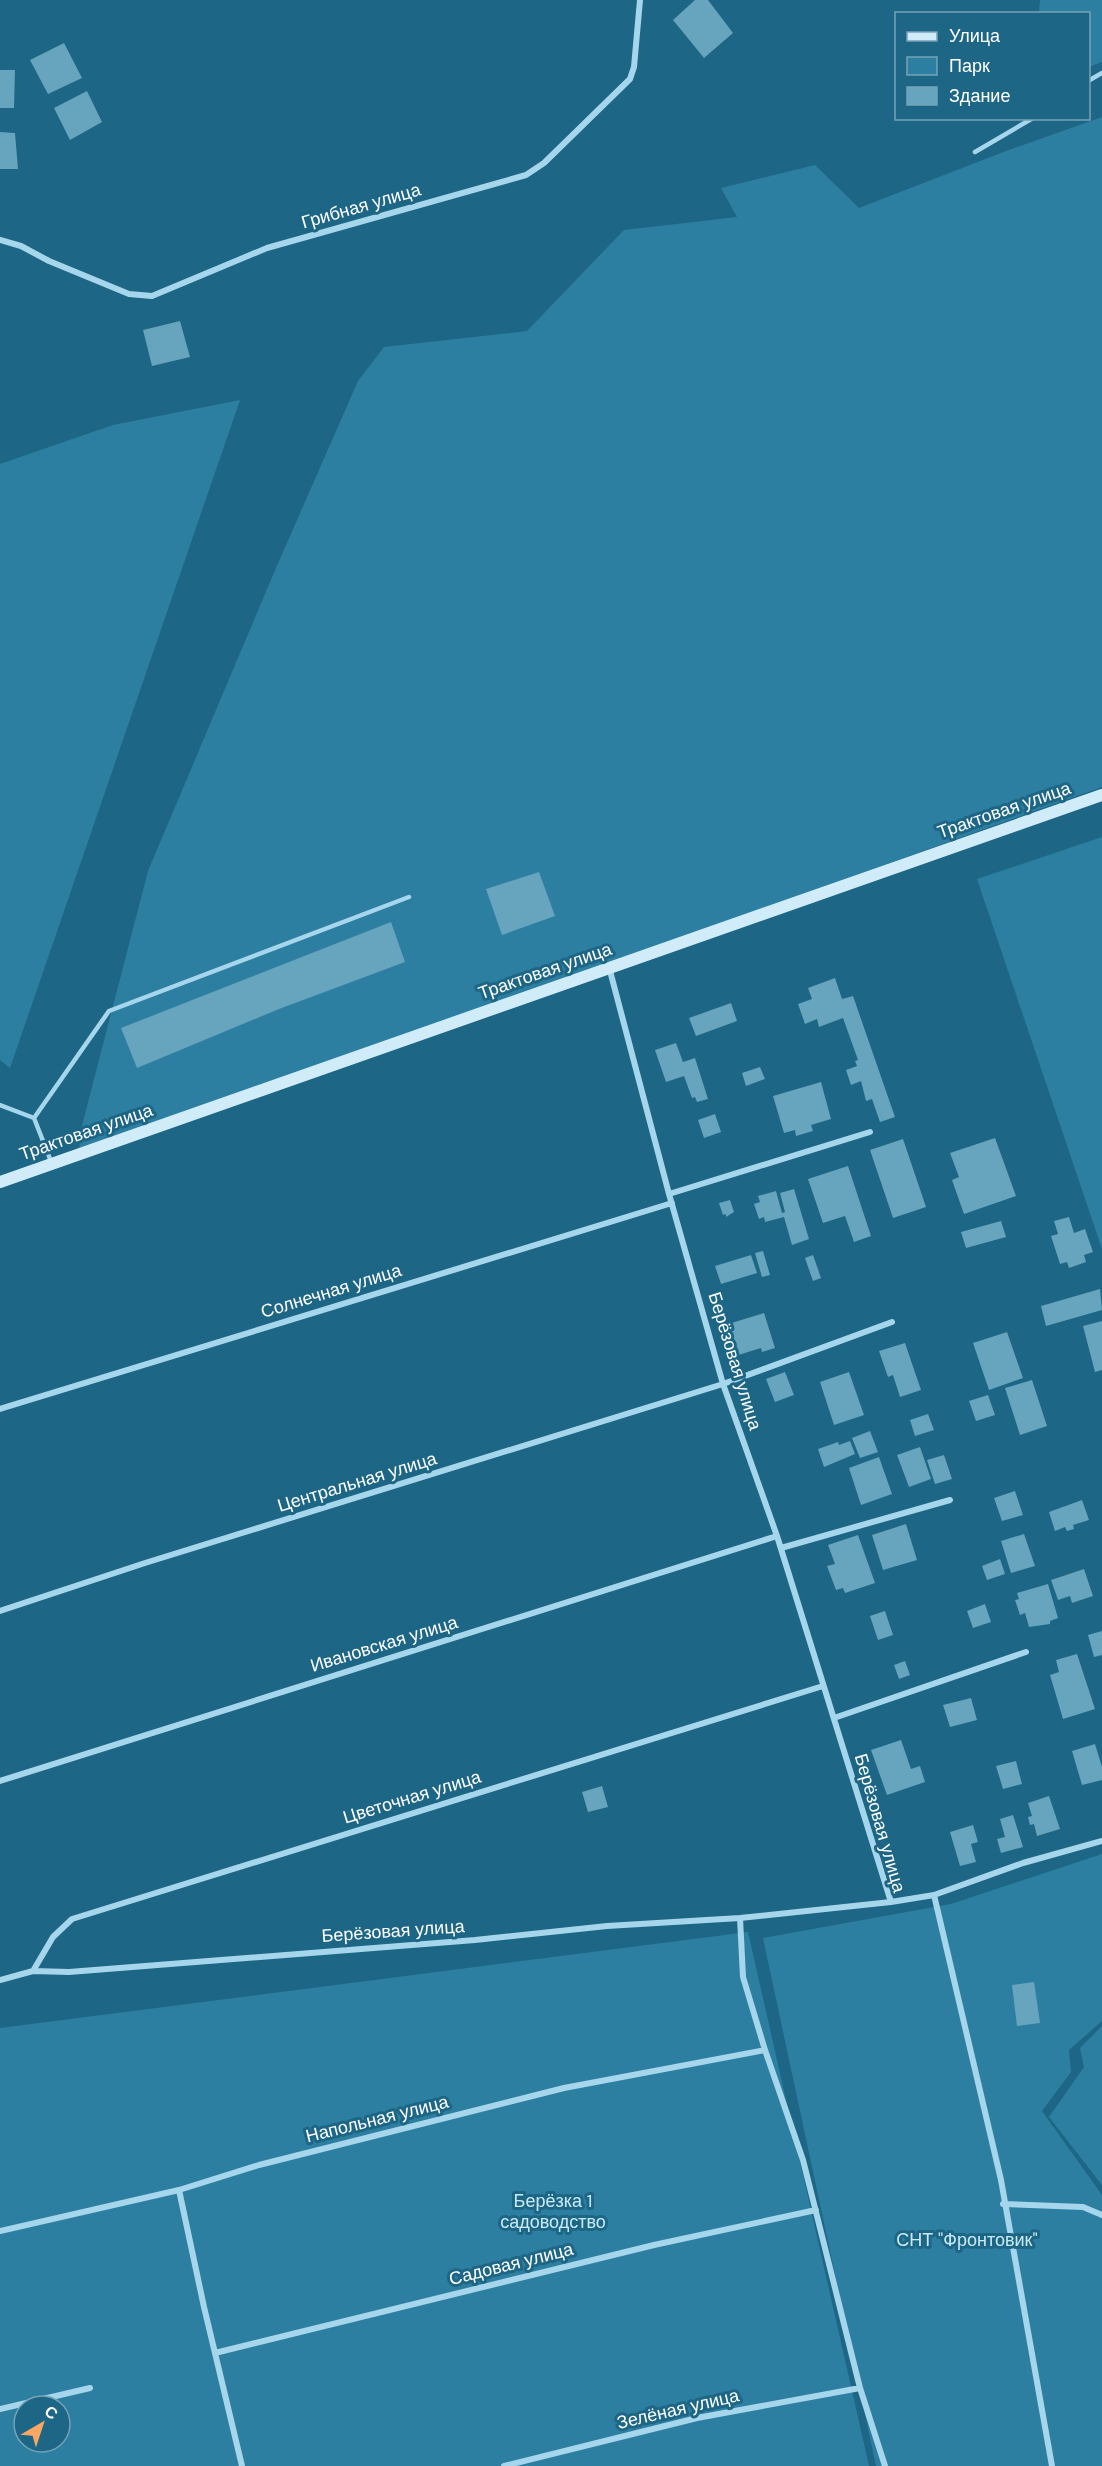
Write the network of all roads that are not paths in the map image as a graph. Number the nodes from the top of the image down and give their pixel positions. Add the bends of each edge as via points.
1 (640, 0) edge
2 (1030, 120) edge
3 (975, 152) dead end
4 (0, 240) edge
5 (1102, 795) edge
6 (410, 897) dead end
7 (609, 967) junction
8 (0, 1105) edge
9 (34, 1118) junction
10 (870, 1132) dead end
11 (52, 1164) junction
12 (0, 1182) edge
13 (669, 1194) junction
14 (672, 1203) junction
15 (892, 1322) dead end
16 (723, 1384) junction
17 (0, 1409) edge
18 (950, 1500) dead end
19 (777, 1536) junction
20 (780, 1548) junction
21 (0, 1611) edge
22 (1026, 1652) dead end
23 (823, 1686) junction
24 (834, 1718) junction
25 (0, 1781) edge
26 (1102, 1842) edge
27 (934, 1894) junction
28 (891, 1902) junction
29 (740, 1918) junction
30 (33, 1971) junction
31 (0, 1980) edge
32 (765, 2050) junction
33 (179, 2190) junction
34 (1003, 2204) junction
35 (816, 2210) junction
36 (1102, 2215) edge
37 (0, 2230) edge
38 (215, 2354) junction
39 (90, 2388) dead end
40 (860, 2388) junction
41 (0, 2409) edge
42 (242, 2466) edge
43 (504, 2466) edge
44 (885, 2466) edge
45 (1052, 2466) edge

1 - 4 street, Грибная улица via 630,79 544,163 526,175 267,248 152,296 129,294
2 - 3 lane
5 - 7 street, Трактовая улица
6 - 9 lane via 109,1011
7 - 11 street, Трактовая улица
7 - 13 street, Берёзовая улица
8 - 9 lane
9 - 11 lane
10 - 13 street
11 - 12 street, Трактовая улица
13 - 14 street, Берёзовая улица
14 - 16 street, Берёзовая улица
14 - 17 street, Солнечная улица
15 - 16 street, Центральная улица
16 - 19 street, Берёзовая улица
16 - 21 street, Центральная улица
18 - 20 street
19 - 20 street, Берёзовая улица
19 - 25 street, Ивановская улица
20 - 23 street, Берёзовая улица
22 - 24 street
23 - 24 street, Берёзовая улица
23 - 30 street, Цветочная улица via 72,1919 53,1937
24 - 28 street, Берёзовая улица
26 - 27 street via 1023,1863
27 - 28 street
27 - 34 street
28 - 29 street, Берёзовая улица
29 - 30 street, Берёзовая улица via 69,1972
29 - 32 street via 743,1977
30 - 31 street, Берёзовая улица
32 - 33 street, Напольная улица via 564,2088 259,2164
32 - 35 street
33 - 37 street, Напольная улица
33 - 38 street
34 - 36 street via 1083,2207
34 - 45 street
35 - 38 street, Садовая улица via 654,2245
35 - 40 street
38 - 42 street
39 - 41 street
40 - 43 street, Зелёная улица via 697,2418
40 - 44 street

